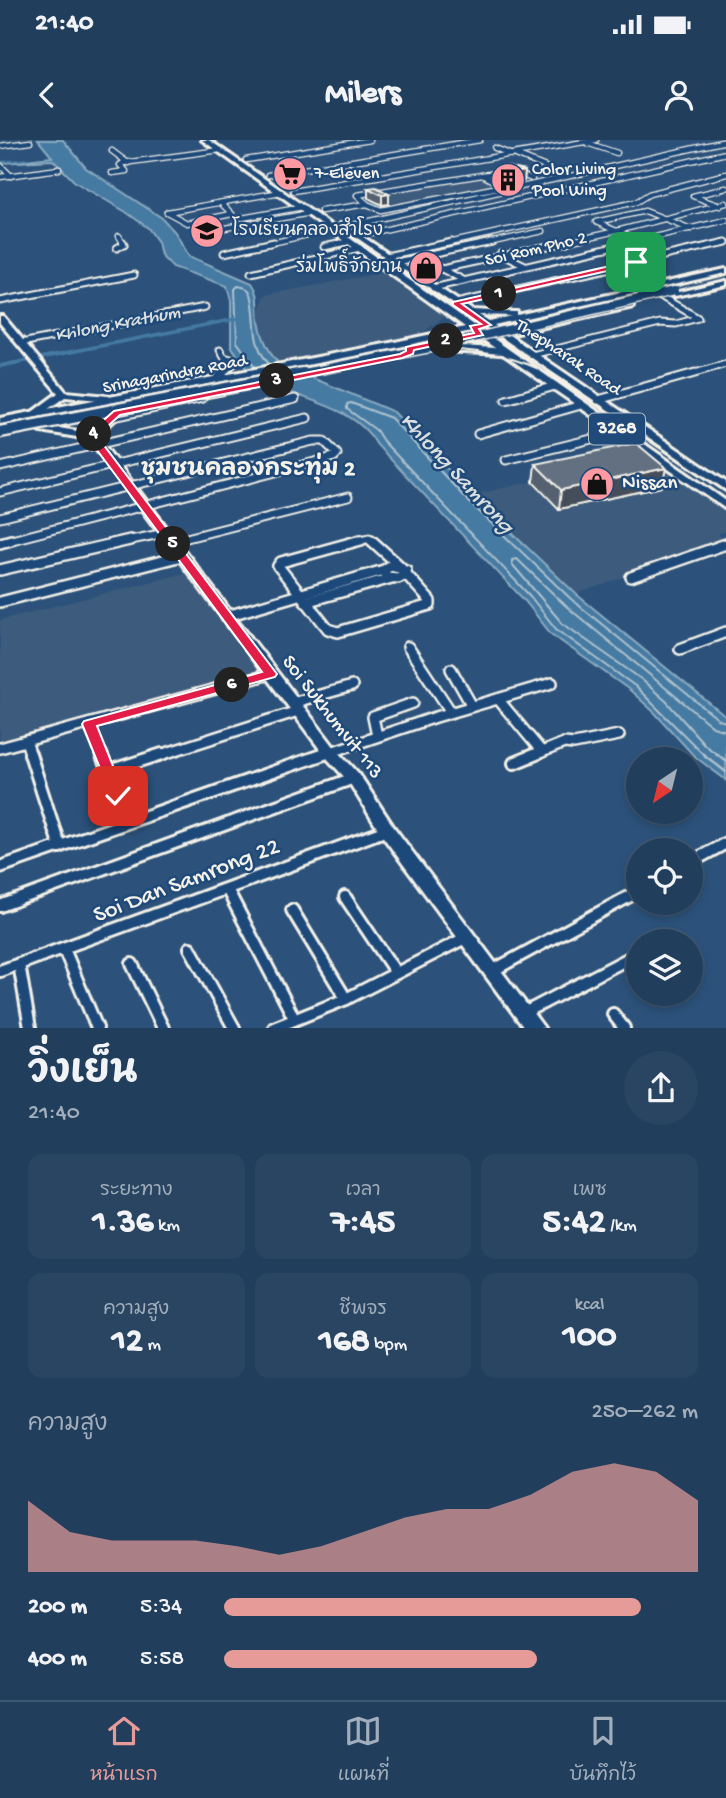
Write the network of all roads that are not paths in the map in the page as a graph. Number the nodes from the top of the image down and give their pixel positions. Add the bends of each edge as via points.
1 (205, 140) edge
2 (370, 140) edge
3 (480, 140) edge
4 (596, 140) edge
5 (726, 141) edge
6 (30, 142) dead end
7 (586, 142) junction
8 (0, 146) edge
9 (219, 146) edge
10 (495, 148) dead end
11 (616, 150) dead end
12 (112, 151) dead end
13 (726, 153) edge
14 (342, 155) dead end
15 (514, 155) junction
16 (246, 160) junction
17 (354, 161) junction
18 (128, 163) junction
19 (36, 164) dead end
20 (0, 165) edge
21 (310, 168) junction
22 (59, 169) dead end
23 (548, 169) dead end
24 (45, 171) junction
25 (112, 173) dead end
26 (319, 174) dead end
27 (726, 174) edge
28 (268, 175) junction
29 (482, 175) junction
30 (11, 176) junction
31 (350, 176) dead end
32 (0, 177) edge
33 (532, 179) dead end
34 (358, 180) junction
35 (726, 188) edge
36 (293, 191) junction
37 (281, 192) junction
38 (221, 203) junction
39 (367, 204) junction
40 (718, 205) junction
41 (726, 205) edge
42 (303, 207) junction
43 (321, 211) junction
44 (248, 213) dead end
45 (311, 213) junction
46 (254, 216) junction
47 (242, 218) dead end
48 (667, 220) junction
49 (726, 220) edge
50 (263, 222) junction
51 (344, 226) junction
52 (219, 229) dead end
53 (332, 229) junction
54 (691, 229) junction
55 (543, 231) dead end
56 (617, 231) junction
57 (119, 236) dead end
58 (357, 236) junction
59 (349, 241) junction
60 (639, 241) junction
61 (726, 242) edge
62 (560, 243) junction
63 (324, 247) dead end
64 (117, 248) dead end
65 (360, 248) junction
66 (224, 253) dead end
67 (583, 253) junction
68 (500, 254) junction
69 (386, 256) junction
70 (296, 262) junction
71 (396, 262) junction
72 (525, 266) junction
73 (440, 268) junction
74 (307, 270) dead end
75 (726, 272) edge
76 (251, 273) dead end
77 (134, 275) dead end
78 (414, 275) junction
79 (463, 281) junction
80 (726, 281) edge
81 (433, 288) junction
82 (671, 289) junction
83 (662, 297) junction
84 (0, 301) edge
85 (456, 303) junction
86 (205, 307) dead end
87 (574, 309) junction
88 (469, 312) junction
89 (453, 314) junction
90 (538, 314) junction
91 (592, 315) junction
92 (0, 318) edge
93 (487, 325) junction
94 (548, 326) junction
95 (480, 333) junction
96 (500, 333) junction
97 (418, 340) junction
98 (21, 343) junction
99 (390, 346) junction
100 (443, 348) junction
101 (220, 350) dead end
102 (406, 352) junction
103 (508, 352) junction
104 (528, 352) junction
105 (726, 364) edge
106 (555, 386) junction
107 (236, 390) dead end
108 (63, 394) junction
109 (103, 399) junction
110 (295, 399) dead end
111 (506, 400) dead end
112 (598, 400) junction
113 (581, 405) junction
114 (34, 415) junction
115 (115, 415) junction
116 (307, 418) dead end
117 (0, 424) edge
118 (40, 428) junction
119 (620, 432) junction
120 (0, 434) edge
121 (478, 434) dead end
122 (95, 441) junction
123 (506, 460) dead end
124 (115, 466) junction
125 (0, 467) edge
126 (130, 486) junction
127 (726, 487) edge
128 (0, 492) edge
129 (348, 497) dead end
130 (144, 506) junction
131 (726, 506) edge
132 (0, 518) edge
133 (168, 538) junction
134 (0, 543) edge
135 (726, 544) edge
136 (182, 556) junction
137 (0, 570) edge
138 (384, 570) junction
139 (404, 570) junction
140 (631, 577) dead end
141 (392, 578) junction
142 (299, 594) junction
143 (0, 602) edge
144 (305, 602) junction
145 (227, 616) junction
146 (726, 632) edge
147 (408, 647) dead end
148 (680, 649) dead end
149 (451, 669) dead end
150 (270, 674) junction
151 (552, 683) dead end
152 (352, 686) dead end
153 (498, 699) junction
154 (413, 703) dead end
155 (472, 706) junction
156 (295, 707) junction
157 (451, 712) junction
158 (89, 724) junction
159 (619, 735) dead end
160 (377, 736) junction
161 (26, 741) junction
162 (0, 748) edge
163 (330, 752) junction
164 (542, 752) junction
165 (514, 763) dead end
166 (109, 771) junction
167 (354, 778) junction
168 (128, 822) junction
169 (387, 830) junction
170 (726, 843) edge
171 (60, 847) junction
172 (703, 855) edge
173 (0, 867) edge
174 (227, 889) junction
175 (345, 897) dead end
176 (626, 898) edge
177 (0, 906) edge
178 (292, 910) dead end
179 (467, 937) junction
180 (190, 948) dead end
181 (64, 949) junction
182 (626, 961) edge
183 (19, 964) junction
184 (132, 964) dead end
185 (0, 971) edge
186 (492, 971) junction
187 (396, 973) junction
188 (346, 999) junction
189 (613, 1014) dead end
190 (294, 1018) junction
191 (528, 1023) edge
192 (30, 1028) edge
193 (97, 1028) edge
194 (163, 1028) edge
195 (234, 1028) edge
196 (274, 1028) edge
197 (624, 1028) edge

1 - 9 main road, Thepharak Road / 3268
2 - 16 street
3 - 17 street
4 - 7 street
5 - 51 street
6 - 8 street
7 - 11 street
7 - 15 street
9 - 16 main road, Thepharak Road / 3268
9 - 18 street
9 - 37 main road, Thepharak Road / 3268
10 - 15 street
12 - 18 street
13 - 58 street
14 - 17 street
15 - 23 street
15 - 34 street
16 - 28 main road, Thepharak Road / 3268
17 - 21 street
18 - 25 street via 120,164 126,171
19 - 24 street
20 - 30 street
21 - 26 street
21 - 28 street
22 - 24 street
24 - 30 street
27 - 69 street via 649,194 632,203
28 - 36 main road, Thepharak Road / 3268
29 - 33 street via 512,171
29 - 39 street via 356,196
29 - 39 street via 503,186 381,210
30 - 32 street
31 - 34 street
34 - 36 street
35 - 40 street via 693,196
36 - 43 main road, Thepharak Road / 3268
37 - 38 street
37 - 42 main road, Thepharak Road / 3268
38 - 38 street via 181,210 167,212 187,223 232,215
39 - 43 street
40 - 41 street
40 - 48 street
42 - 45 main road, Thepharak Road / 3268
42 - 46 street
43 - 51 main road, Thepharak Road / 3268
44 - 46 street
45 - 50 street
45 - 53 main road, Thepharak Road / 3268
46 - 47 street
46 - 50 street
48 - 54 street
48 - 56 street
48 - 56 street via 645,211 596,222
49 - 54 street, Soi Rom Pho 2
50 - 52 street
51 - 53 street
51 - 58 main road, Thepharak Road / 3268
53 - 59 main road, Thepharak Road / 3268
53 - 66 street
54 - 60 street, Soi Rom Pho 2
55 - 71 street
56 - 60 street
56 - 62 street
57 - 64 street via 124,244
58 - 69 main road, Thepharak Road / 3268
59 - 63 street
59 - 65 main road, Thepharak Road / 3268
60 - 67 street, Soi Rom Pho 2
61 - 85 street
62 - 67 street
62 - 68 street
65 - 70 street
65 - 89 main road, Thepharak Road / 3268
67 - 72 street, Soi Rom Pho 2
68 - 72 street
68 - 73 street
69 - 71 main road, Thepharak Road / 3268
70 - 74 street
70 - 76 street
71 - 78 main road, Thepharak Road / 3268
72 - 79 street, Soi Rom Pho 2
73 - 78 street
73 - 79 street
75 - 82 main road, Srinagarindra Road
75 - 87 main road, Srinagarindra Road
77 - 84 street
78 - 81 main road, Thepharak Road / 3268
79 - 81 street, Soi Rom Pho 2
80 - 82 main road, Srinagarindra Road
80 - 83 main road, Srinagarindra Road
81 - 85 main road, Thepharak Road / 3268
82 - 117 main road, Srinagarindra Road, bridge
82 - 120 main road, Srinagarindra Road, bridge via 430,348
83 - 91 main road, Srinagarindra Road
83 - 104 street via 698,318
85 - 88 main road, Thepharak Road / 3268
86 - 98 street
87 - 90 main road, Srinagarindra Road
87 - 91 main road
87 - 96 main road
88 - 90 main road
88 - 93 main road, Thepharak Road / 3268
89 - 95 main road, Thepharak Road / 3268
89 - 97 main road
90 - 93 main road, Srinagarindra Road
91 - 94 main road, Srinagarindra Road
92 - 98 main road
93 - 95 main road, Srinagarindra Road
93 - 96 main road, Thepharak Road / 3268
94 - 96 main road, Srinagarindra Road
94 - 104 main road
95 - 96 main road, Srinagarindra Road
95 - 97 main road, Srinagarindra Road
95 - 100 main road, Srinagarindra Road
95 - 102 main road
95 - 103 main road, Thepharak Road / 3268
96 - 104 main road, Thepharak Road / 3268
97 - 99 main road, Srinagarindra Road
98 - 108 main road
99 - 102 main road
99 - 109 main road, Srinagarindra Road
100 - 102 main road, Srinagarindra Road
100 - 103 main road
101 - 109 street via 224,357 237,361 220,378
102 - 115 main road, Srinagarindra Road, bridge
103 - 106 main road, Thepharak Road / 3268
104 - 112 main road, Thepharak Road / 3268
105 - 112 street
106 - 111 street
106 - 113 main road, Thepharak Road / 3268
107 - 115 street
108 - 109 main road
108 - 114 main road
109 - 114 main road, Srinagarindra Road
110 - 122 street
112 - 127 main road, Thepharak Road / 3268
113 - 119 main road, Thepharak Road / 3268
113 - 121 street
114 - 117 main road, Srinagarindra Road
115 - 118 main road, Srinagarindra Road
115 - 122 main road
116 - 124 street
118 - 120 main road, Srinagarindra Road
118 - 122 main road
119 - 123 street
119 - 131 main road, Thepharak Road / 3268
122 - 124 main road, Soi Sukhumvit 113
122 - 125 street
124 - 126 main road, Soi Sukhumvit 113
124 - 128 street
126 - 130 main road, Soi Sukhumvit 113
126 - 130 street via 313,441 324,442 337,454
126 - 132 street
129 - 133 street
130 - 133 main road, Soi Sukhumvit 113
130 - 134 street
133 - 136 main road, Soi Sukhumvit 113
133 - 137 street via 72,552
135 - 140 street
136 - 143 street
136 - 145 main road, Soi Sukhumvit 113
138 - 139 street via 390,566
138 - 141 street
138 - 142 street
139 - 141 street
139 - 142 street via 369,538 281,562 278,566
139 - 144 street via 430,605 338,632 328,629
141 - 144 street
142 - 144 street
142 - 145 street
145 - 150 main road, Soi Sukhumvit 113
146 - 148 street
147 - 157 street
149 - 155 street
150 - 156 main road, Soi Sukhumvit 113
150 - 158 street
151 - 153 street
152 - 156 street
153 - 155 street
153 - 164 street
154 - 160 street via 373,717
155 - 157 street
156 - 163 main road, Soi Sukhumvit 113
156 - 166 street
157 - 160 street
158 - 161 street
158 - 166 street
159 - 164 street via 564,743
160 - 163 street
161 - 162 street
161 - 171 street
163 - 167 main road, Soi Sukhumvit 113
163 - 168 street
164 - 165 street
166 - 168 street
167 - 169 main road, Soi Sukhumvit 113
167 - 177 street
168 - 171 street
169 - 174 street, Soi Dan Samrong 22
169 - 179 main road, Soi Sukhumvit 113
170 - 172 street
171 - 173 street
174 - 181 street, Soi Dan Samrong 22
174 - 190 street
175 - 187 street
176 - 186 street
178 - 188 street
179 - 186 main road, Soi Sukhumvit 113
179 - 187 street
180 - 195 street
181 - 183 street, Soi Dan Samrong 22
181 - 193 street
182 - 191 street
183 - 185 street, Soi Dan Samrong 22
183 - 192 street
184 - 194 street
186 - 191 main road, Soi Sukhumvit 113
187 - 188 street
188 - 190 street
189 - 197 street
190 - 196 street

